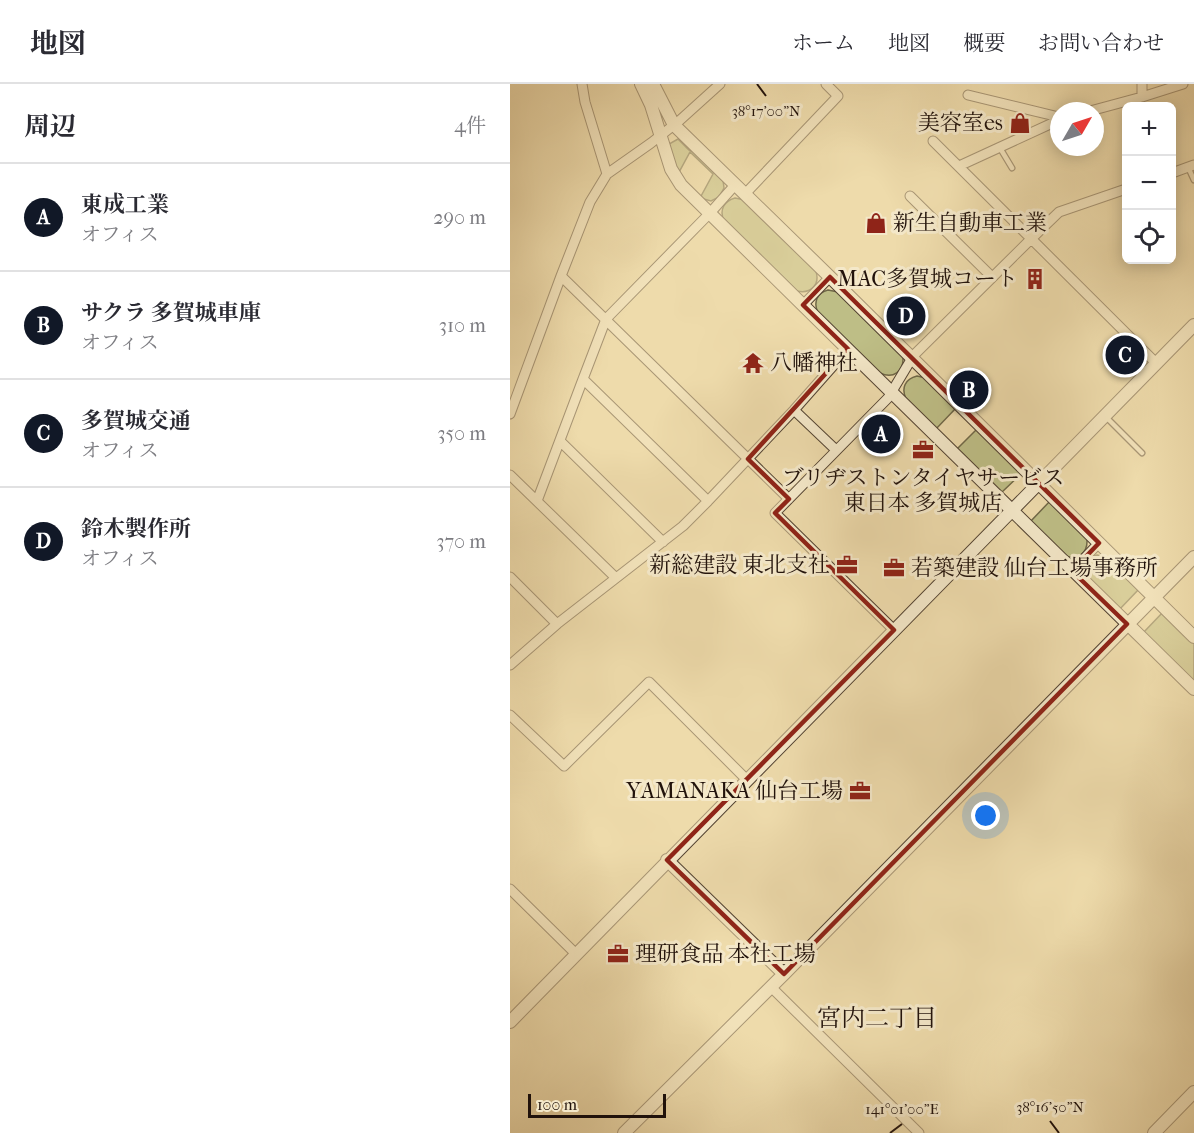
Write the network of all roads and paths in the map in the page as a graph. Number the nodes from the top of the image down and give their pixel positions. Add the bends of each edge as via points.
1 (582, 84) edge
2 (641, 84) edge
3 (653, 84) edge
4 (826, 84) edge
5 (1142, 84) edge
6 (1183, 84) edge
7 (716, 85) edge
8 (968, 95) dead end
9 (1142, 97) junction
10 (1104, 107) edge
11 (1050, 116) edge
12 (1050, 123) edge
13 (674, 125) junction
14 (660, 136) junction
15 (933, 141) dead end
16 (1000, 148) junction
17 (959, 166) junction
18 (1191, 166) edge
19 (1012, 168) dead end
20 (1176, 172) edge
21 (607, 174) junction
22 (1194, 180) edge
23 (735, 185) junction
24 (1122, 190) edge
25 (745, 194) junction
26 (910, 196) dead end
27 (710, 213) junction
28 (1031, 239) junction
29 (561, 276) junction
30 (992, 277) junction
31 (830, 278) junction
32 (803, 305) junction
33 (606, 319) junction
34 (1194, 325) edge
35 (848, 349) junction
36 (912, 358) junction
37 (1156, 363) junction
38 (583, 378) junction
39 (892, 392) junction
40 (794, 410) junction
41 (510, 414) edge
42 (1106, 416) junction
43 (560, 441) junction
44 (836, 450) junction
45 (1142, 453) dead end
46 (748, 459) junction
47 (510, 475) edge
48 (1038, 484) junction
49 (789, 499) junction
50 (537, 501) junction
51 (708, 501) junction
52 (1011, 511) junction
53 (663, 542) junction
54 (1099, 543) junction
55 (1194, 556) edge
56 (1072, 571) junction
57 (510, 577) edge
58 (616, 578) junction
59 (1154, 597) junction
60 (557, 624) junction
61 (1127, 624) junction
62 (894, 630) junction
63 (1194, 637) edge
64 (510, 665) edge
65 (1194, 689) edge
66 (510, 715) edge
67 (747, 780) junction
68 (668, 861) junction
69 (510, 889) edge
70 (576, 954) junction
71 (784, 974) junction
72 (771, 987) junction
73 (510, 1022) edge
74 (1194, 1092) edge
75 (624, 1133) edge
76 (919, 1133) edge
77 (1154, 1133) edge

1 - 21 street
2 - 14 street
3 - 13 street
4 - 25 street via 838,96
5 - 9 street
6 - 9 street
7 - 13 street
8 - 11 street
9 - 10 street
12 - 16 street
13 - 14 street
13 - 23 street
14 - 21 street
14 - 27 street via 671,169
15 - 17 street
16 - 17 street
16 - 19 lane
17 - 28 street
18 - 20 street
18 - 22 lane
21 - 29 street via 590,202
23 - 25 street
23 - 27 street
24 - 28 street via 1059,212
25 - 31 street
26 - 30 street
27 - 32 street
27 - 33 street
28 - 30 street
28 - 37 street
29 - 33 street
29 - 41 street
30 - 36 street
31 - 32 street
31 - 36 street
32 - 35 street
33 - 38 street
33 - 46 street
34 - 37 street
35 - 39 street
35 - 40 street
36 - 39 street
36 - 48 street
37 - 42 street
38 - 43 street
38 - 51 street
39 - 44 street
39 - 52 street
40 - 44 street
40 - 46 street
42 - 45 lane
42 - 48 street
43 - 50 street
43 - 53 street
44 - 49 street
46 - 49 street
46 - 51 street
47 - 50 street
48 - 52 street
48 - 54 street
49 - 62 street via 775,513
50 - 58 street
51 - 53 street
52 - 56 street
52 - 62 street
53 - 58 street
54 - 56 street
54 - 59 street
55 - 59 street
56 - 61 street
57 - 60 street
58 - 60 street
59 - 61 street
59 - 63 street
60 - 64 street
61 - 65 street
61 - 71 street
62 - 67 street
66 - 67 street via 564,766 649,682
67 - 68 street
68 - 70 street
68 - 71 street
69 - 70 street
70 - 73 street
71 - 72 street
72 - 75 street
72 - 76 street
74 - 77 street

